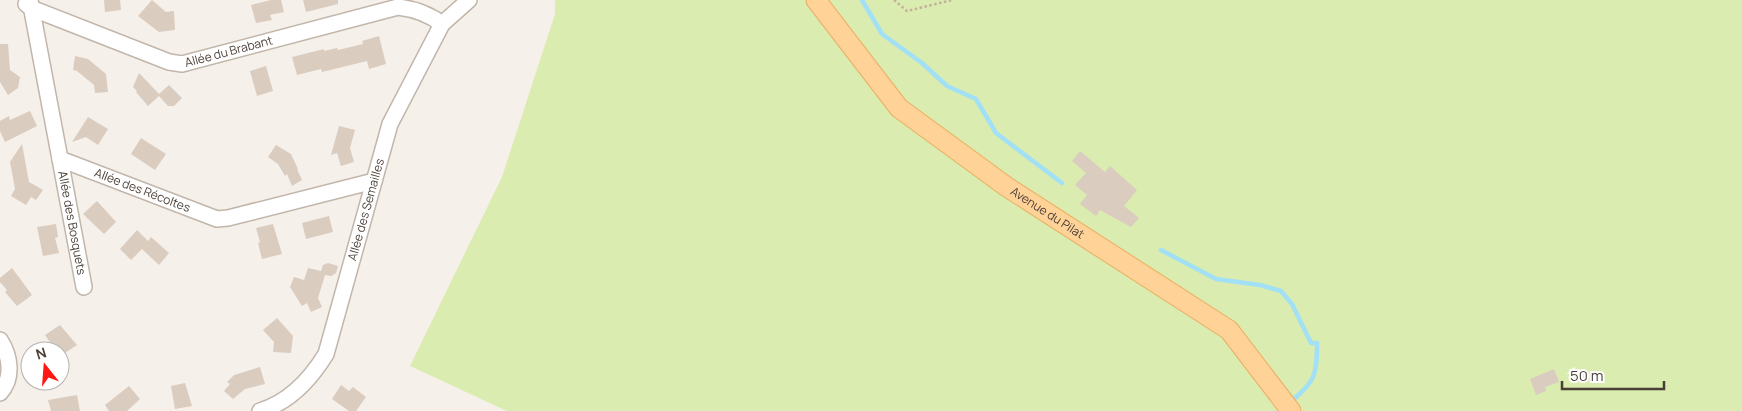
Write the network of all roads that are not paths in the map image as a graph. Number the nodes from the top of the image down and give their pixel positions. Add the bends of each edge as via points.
1 (469, 0) edge
2 (816, 0) edge
3 (28, 3) edge
4 (442, 24) junction
5 (60, 159) junction
6 (374, 181) junction
7 (84, 287) dead end
8 (0, 340) edge
9 (0, 393) edge
10 (260, 411) edge
11 (1291, 411) edge

1 - 4 street, Allée des Semailles
2 - 11 main road, Avenue du Pilat via 899,108 1007,187 1229,330
3 - 4 street, Allée du Brabant via 168,62 182,64 398,7 421,12
3 - 5 street
4 - 6 street, Allée des Semailles via 390,124
5 - 6 street, Allée des Récoltes via 217,219
5 - 7 street, Allée des Bosquets
6 - 10 street, Allée des Semailles via 326,354 303,385 285,400
8 - 9 street via 10,361 8,378

